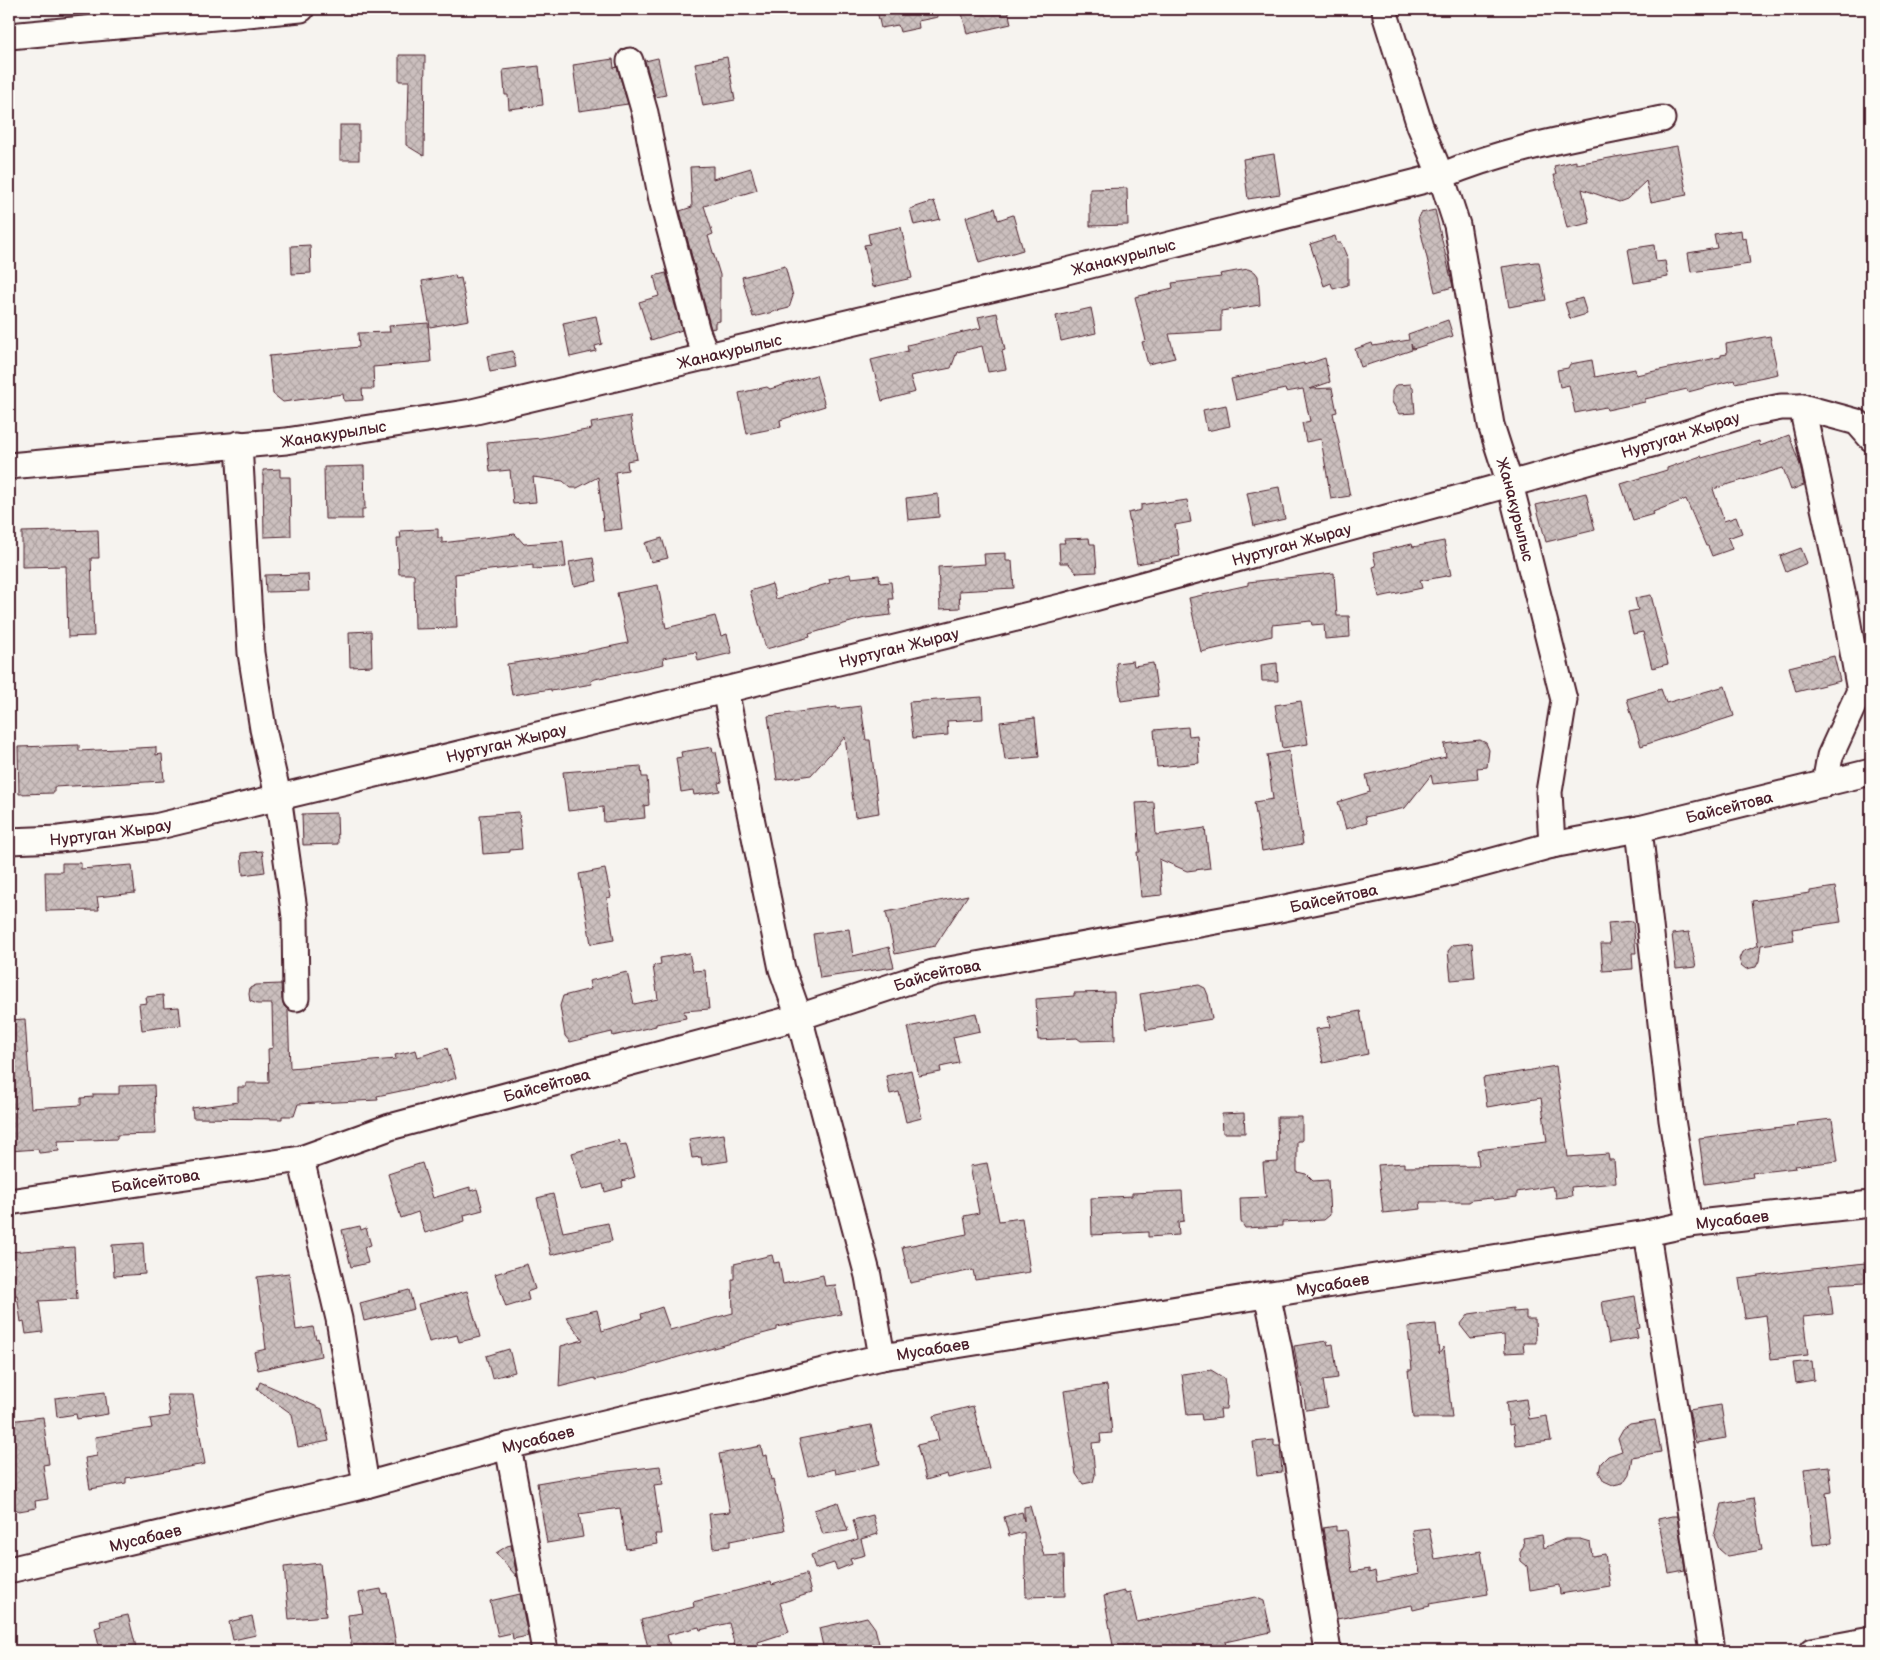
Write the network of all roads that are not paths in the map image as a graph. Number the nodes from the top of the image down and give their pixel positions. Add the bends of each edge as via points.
1 (301, 9) edge
2 (1385, 9) edge
3 (9, 36) edge
4 (630, 61) dead end
5 (1662, 119) dead end
6 (1441, 176) junction
7 (707, 357) junction
8 (1791, 407) junction
9 (1871, 438) edge
10 (239, 444) junction
11 (9, 466) edge
12 (1510, 484) junction
13 (1871, 666) edge
14 (725, 690) junction
15 (1860, 690) junction
16 (1871, 772) edge
17 (1825, 784) junction
18 (278, 796) junction
19 (1639, 829) junction
20 (9, 841) edge
21 (1552, 845) junction
22 (296, 998) dead end
23 (799, 1017) junction
24 (302, 1159) junction
25 (9, 1202) edge
26 (1871, 1204) edge
27 (1689, 1224) junction
28 (1648, 1233) junction
29 (1267, 1294) junction
30 (882, 1357) junction
31 (508, 1446) junction
32 (366, 1485) junction
33 (9, 1570) edge
34 (1871, 1640) edge
35 (545, 1651) edge
36 (1328, 1651) edge
37 (1712, 1651) edge
38 (1812, 1651) edge

1 - 3 street
2 - 6 street, Жанакурылыс via 1420,126
4 - 7 street via 645,113 664,209 697,332
5 - 6 street, Жанакурылыс via 1513,151
6 - 7 street, Жанакурылыс via 1068,271
6 - 12 street, Жанакурылыс via 1457,225 1491,425
7 - 10 street, Жанакурылыс via 472,412 286,441
8 - 9 street via 1856,422
8 - 12 street, Нуртуган Жырау via 1746,414
8 - 15 street via 1842,591
10 - 11 street, Жанакурылыс
10 - 18 street via 251,653
12 - 14 street, Нуртуган Жырау via 1065,606
12 - 21 street, Жанакурылыс via 1564,700 1549,792
13 - 15 street
14 - 18 street, Нуртуган Жырау
14 - 23 street via 782,969
15 - 17 street via 1830,756
16 - 17 street, Байсейтова
17 - 19 street, Байсейтова
18 - 20 street, Нуртуган Жырау via 156,826 59,839
18 - 22 street via 295,917
19 - 21 street, Байсейтова
19 - 27 street via 1672,1120
21 - 23 street, Байсейтова via 1438,876 1265,912 933,973
23 - 24 street, Байсейтова via 390,1127
23 - 30 street via 868,1276
24 - 25 street, Байсейтова
24 - 32 street via 339,1319
26 - 27 street, Мусабаев
27 - 28 street, Мусабаев
28 - 29 street, Мусабаев
28 - 37 street
29 - 30 street, Мусабаев
29 - 36 street
30 - 31 street, Мусабаев
31 - 32 street, Мусабаев
31 - 35 street
32 - 33 street, Мусабаев
34 - 38 street

